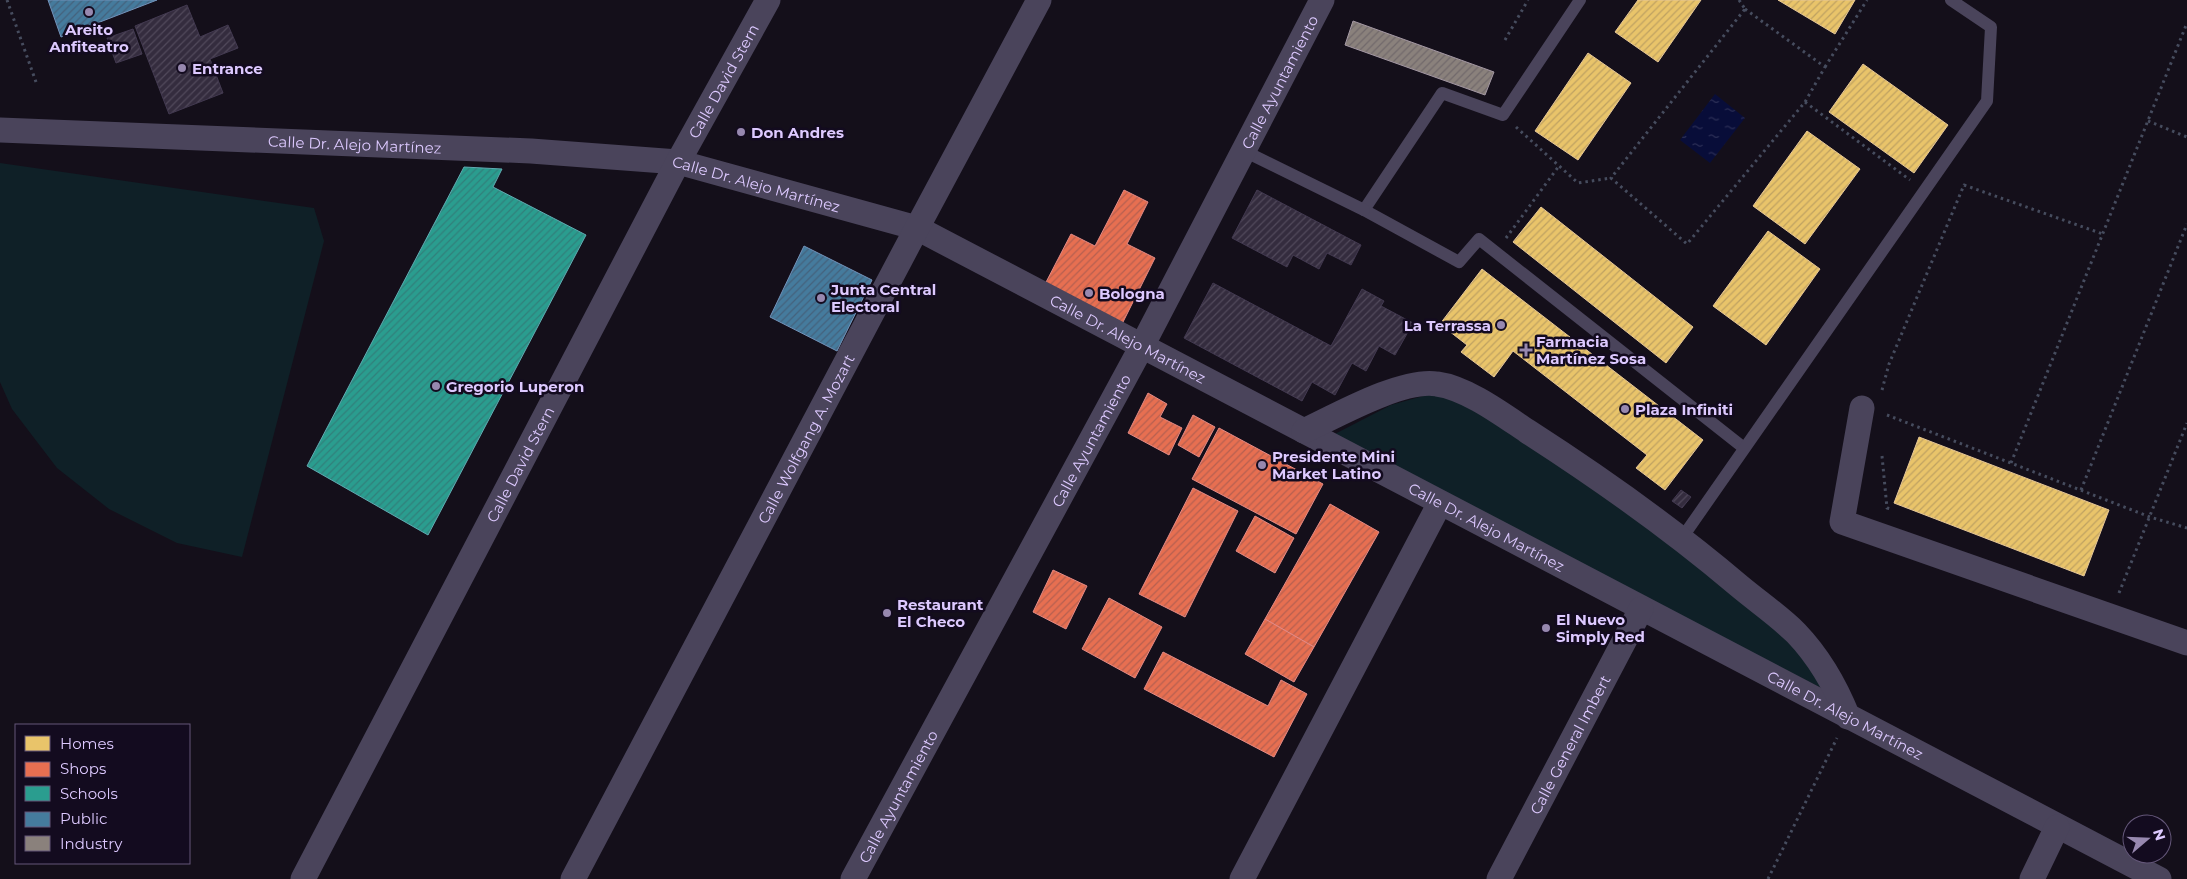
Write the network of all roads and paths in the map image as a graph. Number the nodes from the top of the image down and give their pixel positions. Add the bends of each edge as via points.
1 (7, 0) edge
2 (768, 0) edge
3 (1040, 0) edge
4 (1322, 0) edge
5 (1528, 0) edge
6 (1580, 0) edge
7 (1739, 0) edge
8 (1867, 0) edge
9 (1951, 0) edge
10 (1745, 9) junction
11 (2187, 23) edge
12 (1505, 40) dead end
13 (1825, 67) junction
14 (36, 82) dead end
15 (1805, 102) junction
16 (1503, 115) junction
17 (2148, 121) junction
18 (0, 130) edge
19 (2187, 137) edge
20 (1244, 150) junction
21 (678, 162) junction
22 (1559, 166) junction
23 (1611, 178) junction
24 (1924, 191) junction
25 (1364, 210) junction
26 (2187, 224) edge
27 (917, 228) junction
28 (2102, 234) junction
29 (1496, 252) junction
30 (1142, 346) junction
31 (1870, 409) junction
32 (2187, 423) edge
33 (1304, 431) junction
34 (1744, 448) junction
35 (1881, 450) dead end
36 (2011, 463) junction
37 (2081, 490) junction
38 (1440, 502) junction
39 (1897, 512) dead end
40 (2150, 517) junction
41 (2187, 528) edge
42 (1682, 538) junction
43 (2117, 598) dead end
44 (1642, 609) junction
45 (2187, 643) edge
46 (1848, 717) junction
47 (2057, 827) junction
48 (303, 879) edge
49 (573, 879) edge
50 (853, 879) edge
51 (1242, 879) edge
52 (1499, 879) edge
53 (1768, 879) edge
54 (2032, 879) edge
55 (2159, 879) edge

1 - 14 path
2 - 21 street, Calle David Stern
3 - 27 street, Calle Wolfgang A. Mozart
4 - 20 street, Calle Ayuntamiento
5 - 12 path
6 - 16 lane
7 - 10 path
8 - 13 path
9 - 24 lane via 1991,27 1987,101
10 - 13 path
10 - 23 path
11 - 17 path
13 - 15 path
15 - 23 path via 1687,244
15 - 24 path
16 - 22 path
16 - 25 lane via 1442,93
17 - 19 path
17 - 28 path
18 - 21 street, Calle Dr. Alejo Martínez via 531,151
20 - 25 lane
20 - 30 street, Calle Ayuntamiento
21 - 27 street, Calle Dr. Alejo Martínez
21 - 48 street, Calle David Stern
22 - 23 path via 1578,183
22 - 29 path
24 - 34 lane
25 - 29 lane via 1459,262 1478,239
26 - 37 path
27 - 30 street, Calle Dr. Alejo Martínez
27 - 49 street, Calle Wolfgang A. Mozart
28 - 31 path via 1964,185
28 - 36 path
29 - 34 lane
30 - 33 street, Calle Dr. Alejo Martínez
30 - 50 street, Calle Ayuntamiento
31 - 36 path
31 - 45 street via 1842,522
32 - 40 path
33 - 38 street, Calle Dr. Alejo Martínez
33 - 42 street via 1396,389 1417,383 1438,384 1477,398 1558,450
34 - 42 lane
35 - 39 path via 1888,508
36 - 37 path
37 - 40 path
38 - 44 street, Calle Dr. Alejo Martínez
38 - 51 street
40 - 41 path
40 - 43 path
42 - 46 street via 1796,633 1820,663
44 - 46 street, Calle Dr. Alejo Martínez
44 - 52 street, Calle General Imbert
46 - 47 street, Calle Dr. Alejo Martínez
46 - 53 path
47 - 54 street
47 - 55 street, Calle Dr. Alejo Martínez

